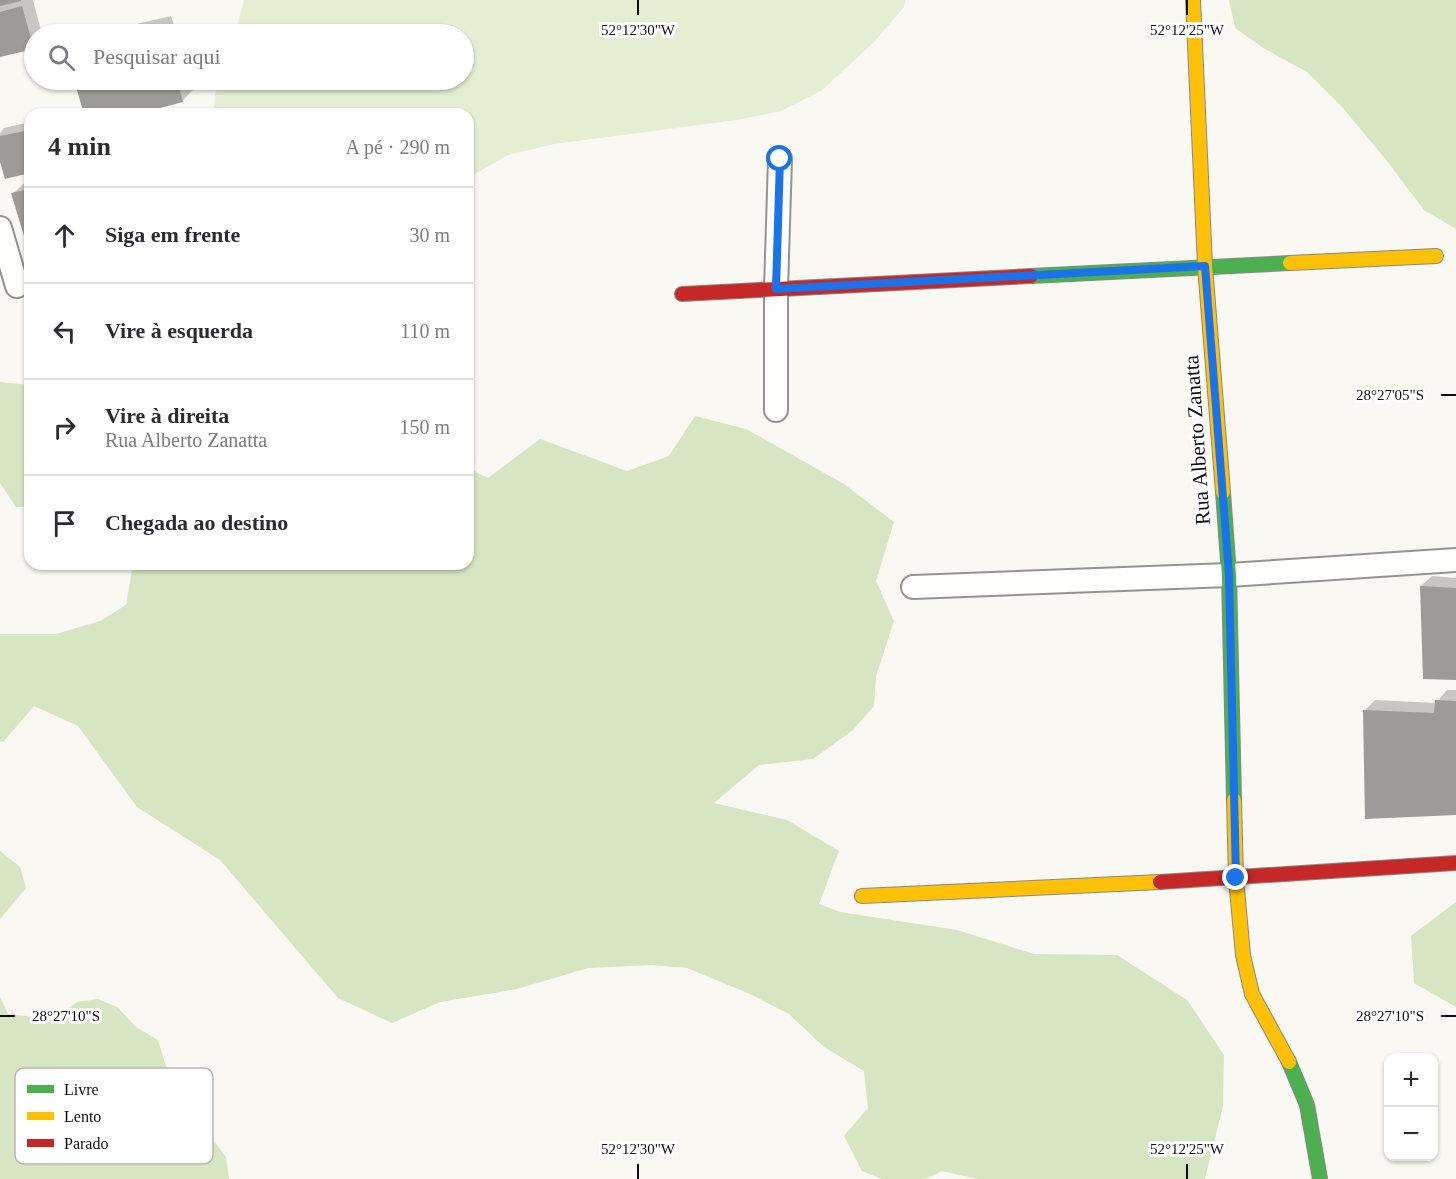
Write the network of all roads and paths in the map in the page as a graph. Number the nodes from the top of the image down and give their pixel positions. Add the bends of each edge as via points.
1 (1192, 0) edge
2 (780, 159) dead end
3 (0, 228) edge
4 (1436, 256) dead end
5 (1205, 266) junction
6 (17, 286) dead end
7 (776, 289) junction
8 (682, 294) dead end
9 (776, 410) dead end
10 (1456, 560) edge
11 (1229, 575) junction
12 (914, 587) dead end
13 (1456, 863) edge
14 (1236, 878) junction
15 (862, 896) dead end
16 (1320, 1179) edge

1 - 5 street, Rua Alberto Zanatta
2 - 7 street
3 - 6 street
4 - 5 street
5 - 7 street
5 - 11 street, Rua Alberto Zanatta
7 - 8 street
7 - 9 street
10 - 11 street
11 - 12 street
11 - 14 street, Rua Alberto Zanatta
13 - 14 street
14 - 15 street
14 - 16 street, Rua Alberto Zanatta via 1243,955 1252,994 1285,1052 1307,1105

